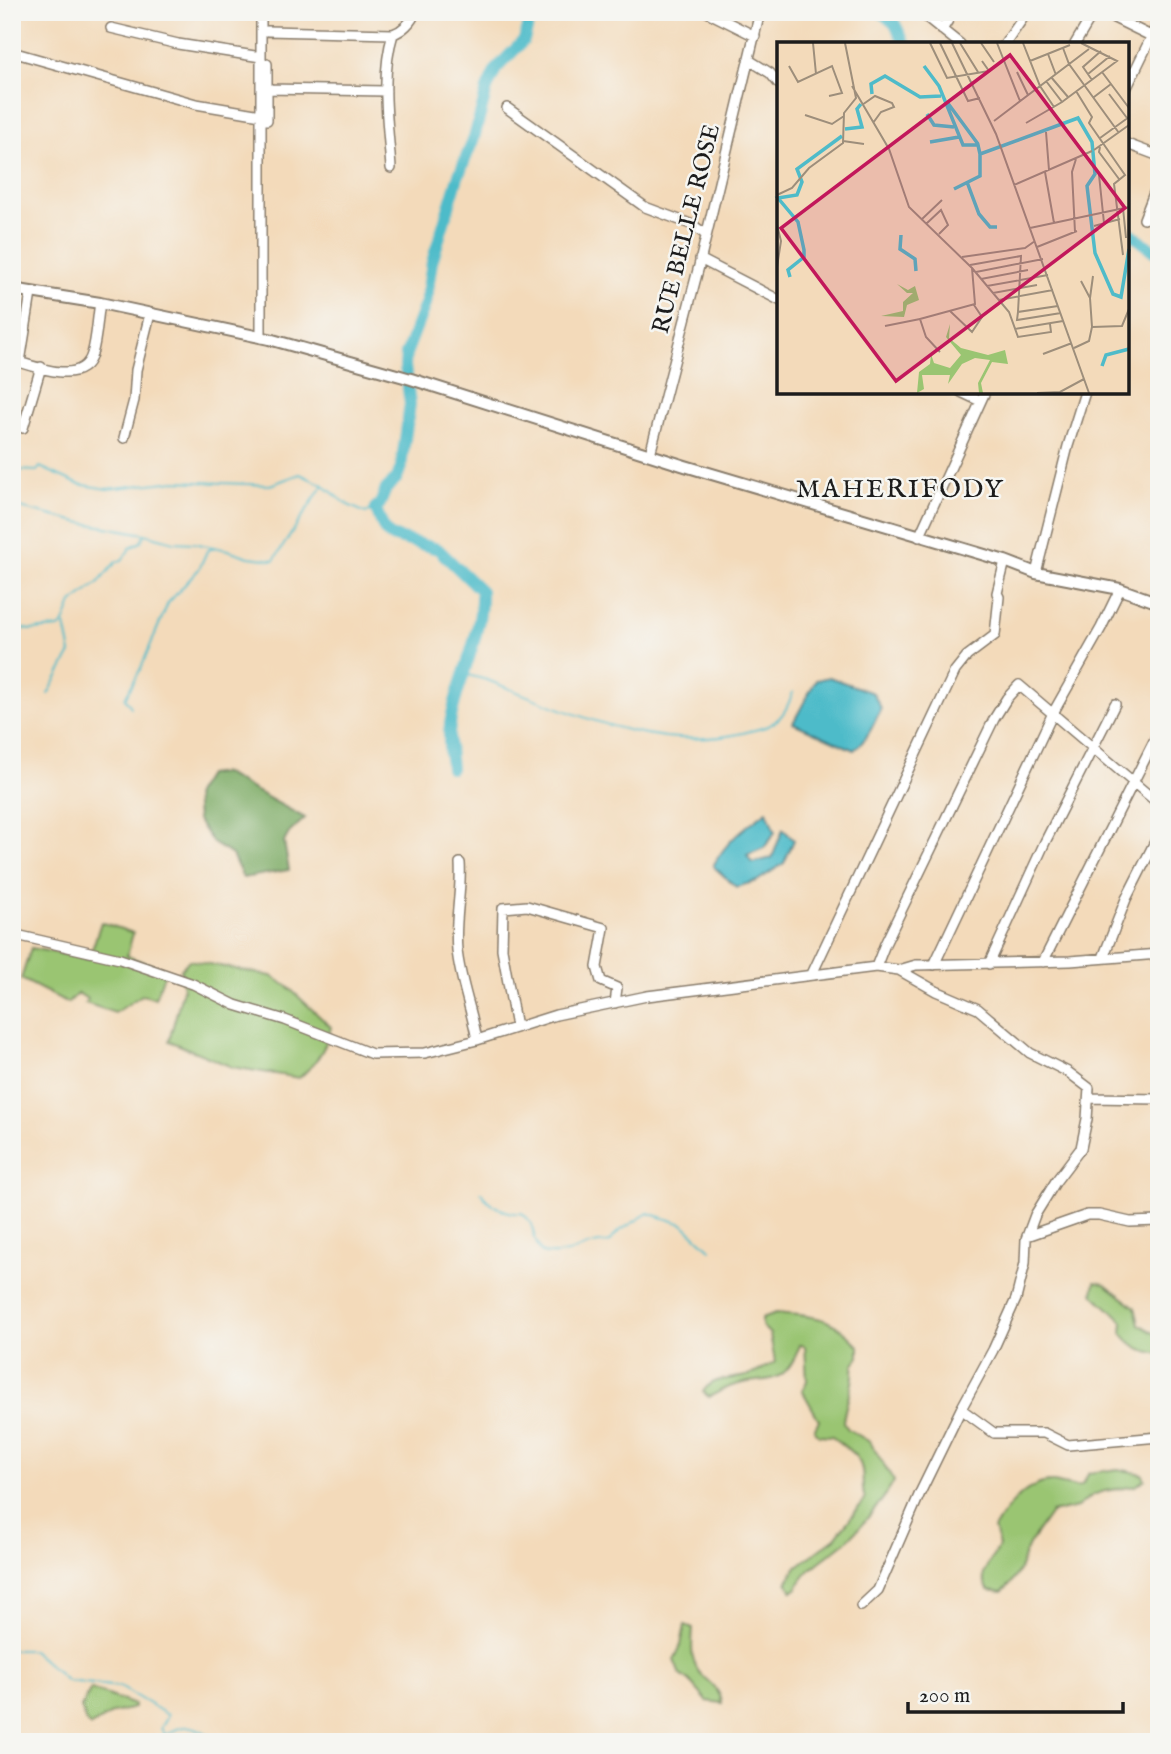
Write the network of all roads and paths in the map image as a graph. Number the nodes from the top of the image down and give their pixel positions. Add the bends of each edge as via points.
1 (261, 12) edge
2 (267, 12) edge
3 (415, 12) edge
4 (707, 12) edge
5 (760, 12) edge
6 (920, 12) edge
7 (954, 12) edge
8 (1027, 12) edge
9 (1094, 12) edge
10 (1102, 12) edge
11 (1159, 21) edge
12 (111, 27) dead end
13 (942, 30) junction
14 (393, 34) junction
15 (755, 36) junction
16 (265, 38) junction
17 (1154, 38) edge
18 (957, 42) edge
19 (1007, 42) edge
20 (1076, 42) edge
21 (12, 52) edge
22 (261, 57) junction
23 (749, 60) junction
24 (777, 82) edge
25 (1129, 83) edge
26 (267, 89) junction
27 (386, 91) junction
28 (507, 108) dead end
29 (261, 115) junction
30 (1129, 145) edge
31 (1159, 156) edge
32 (391, 168) dead end
33 (1159, 180) edge
34 (1144, 219) dead end
35 (706, 235) junction
36 (701, 259) junction
37 (264, 263) junction
38 (12, 289) edge
39 (31, 293) junction
40 (777, 299) edge
41 (100, 303) junction
42 (150, 314) junction
43 (261, 338) junction
44 (16, 361) edge
45 (41, 367) junction
46 (965, 394) edge
47 (984, 394) edge
48 (1084, 394) edge
49 (981, 401) junction
50 (23, 428) dead end
51 (124, 438) dead end
52 (650, 454) junction
53 (919, 537) junction
54 (1004, 561) junction
55 (1036, 573) junction
56 (1120, 589) junction
57 (1159, 603) edge
58 (1115, 704) dead end
59 (1053, 713) junction
60 (1159, 731) edge
61 (1091, 747) junction
62 (1133, 782) junction
63 (1159, 804) edge
64 (1159, 834) edge
65 (460, 863) dead end
66 (12, 897) edge
67 (12, 911) edge
68 (12, 934) edge
69 (1157, 951) edge
70 (1102, 958) junction
71 (1043, 962) junction
72 (989, 964) junction
73 (934, 965) junction
74 (876, 967) junction
75 (899, 970) junction
76 (812, 974) junction
77 (615, 1003) junction
78 (516, 1027) junction
79 (477, 1040) junction
80 (1089, 1098) junction
81 (1159, 1099) edge
82 (1159, 1221) edge
83 (1027, 1236) junction
84 (961, 1409) junction
85 (1159, 1437) edge
86 (861, 1606) dead end

1 - 16 street
2 - 16 street
3 - 14 street
4 - 15 street
5 - 15 street, RUE BELLE ROSE
6 - 13 street
7 - 13 street
8 - 19 street
9 - 20 street
10 - 17 street
11 - 17 street
12 - 22 street via 178,44
13 - 18 street
14 - 16 street
14 - 27 street
15 - 23 street, RUE BELLE ROSE
16 - 22 street
16 - 26 street
17 - 25 street
21 - 29 street via 196,104
22 - 29 street
23 - 24 street
23 - 35 street, RUE BELLE ROSE
26 - 27 street
26 - 37 street
27 - 32 street
28 - 35 street via 645,207 693,225
29 - 37 street
30 - 31 street
33 - 34 street
35 - 36 street, RUE BELLE ROSE
36 - 40 street
36 - 52 street, RUE BELLE ROSE
37 - 43 street
38 - 39 street
39 - 41 street
39 - 44 street
41 - 42 street
41 - 45 street via 92,357 81,370
42 - 43 street
42 - 51 street
43 - 52 street via 411,379
44 - 45 street
45 - 50 street
46 - 49 street
47 - 49 street
48 - 55 street
49 - 53 street
52 - 53 street
53 - 54 street
54 - 55 street
54 - 76 street via 995,635 955,671
55 - 56 street
56 - 57 street
56 - 59 street
58 - 61 street
59 - 61 street
59 - 73 street
59 - 74 street via 1019,685 1007,698
60 - 62 street
61 - 62 street
61 - 72 street
62 - 63 street
62 - 71 street
64 - 70 street
65 - 79 street via 456,946
66 - 67 street
68 - 79 street via 120,959 372,1054 425,1053
69 - 70 street
70 - 71 street
71 - 72 street
72 - 73 street
73 - 75 street
74 - 75 street
74 - 76 street
75 - 80 street via 978,1009 1024,1048 1089,1088
76 - 77 street
77 - 78 street
77 - 78 street via 617,988 601,981 597,967 604,928 527,906 503,908 502,948
78 - 79 street
80 - 81 street
80 - 83 street via 1081,1148 1042,1203
82 - 83 street via 1087,1215
83 - 84 street via 1016,1298
84 - 85 street via 995,1433 1044,1433 1068,1445
84 - 86 street via 878,1590

